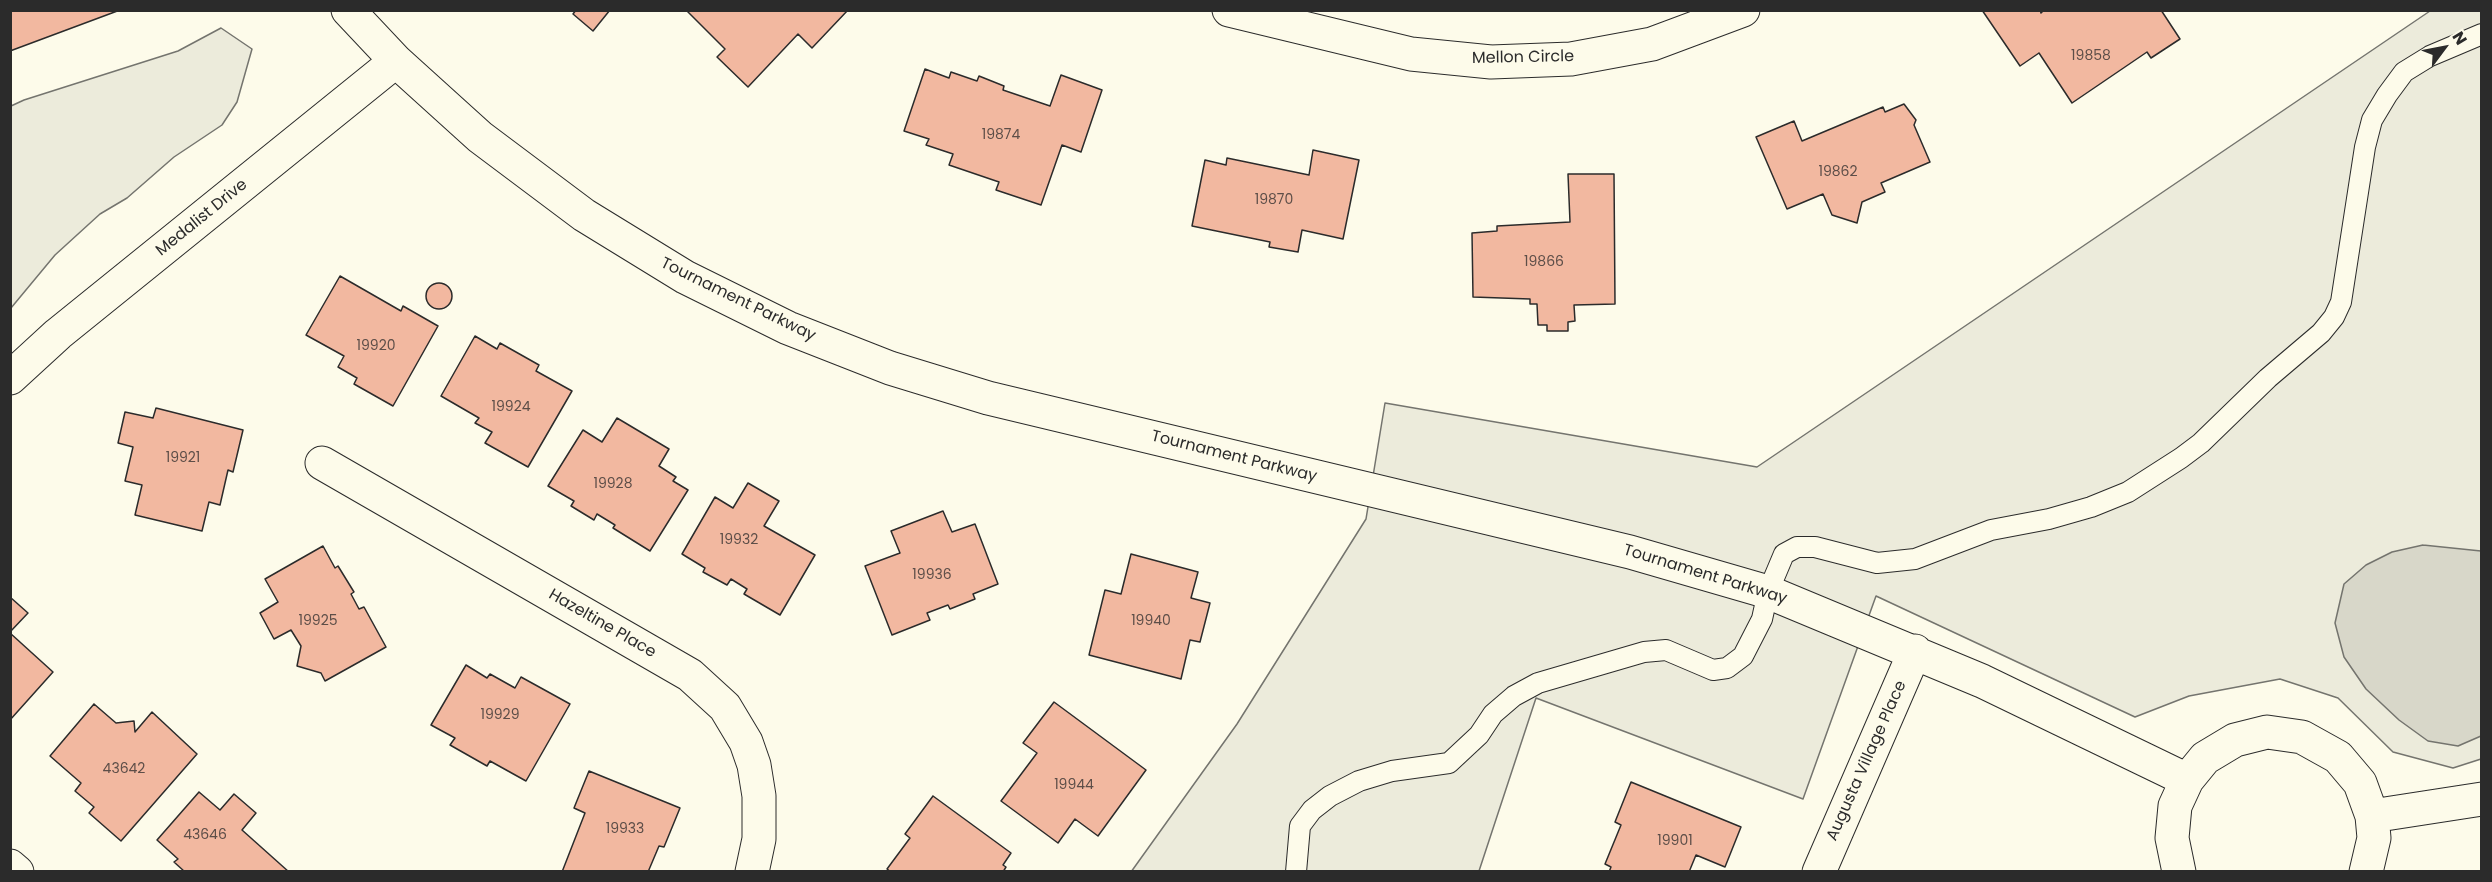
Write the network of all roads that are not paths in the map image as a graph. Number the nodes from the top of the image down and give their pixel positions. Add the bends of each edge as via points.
1 (348, 10) edge
2 (1229, 10) edge
3 (1743, 10) edge
4 (2481, 34) edge
5 (396, 61) junction
6 (10, 378) edge
7 (322, 463) dead end
8 (1768, 592) junction
9 (1915, 651) junction
10 (2187, 780) junction
11 (2481, 799) edge
12 (2372, 816) junction
13 (10, 866) edge
14 (17, 872) edge
15 (752, 872) edge
16 (1296, 872) edge
17 (1819, 872) edge
18 (2180, 872) edge
19 (2366, 872) edge

1 - 5 street, Tournament Parkway
2 - 3 street, Mellon Circle via 1411,54 1491,62 1571,59 1652,44
4 - 8 lane via 2404,72 2386,95 2372,120 2365,147 2341,302 2334,317 2201,443 2128,492 2049,519 1991,530 1915,559 1878,563 1815,547 1797,547 1784,554
5 - 6 street, Medalist Drive via 58,334
5 - 8 street, Tournament Parkway via 480,137 584,215 685,277 788,328 890,368 988,398 1630,552
7 - 15 street, Hazeltine Place via 690,675 725,707 746,742 754,765 759,839
8 - 9 street, Tournament Parkway
8 - 16 lane via 1762,619 1743,656 1727,668 1713,670 1666,650 1644,652 1538,682 1493,714 1479,735 1449,764 1392,771 1359,781 1330,796 1300,826
9 - 10 street, Tournament Parkway
9 - 17 street, Augusta Village Place
10 - 12 street via 2205,758 2235,740 2267,732 2302,736 2338,757 2360,783
10 - 18 street via 2175,806 2172,838
11 - 12 street
12 - 19 street via 2374,838
13 - 14 street

